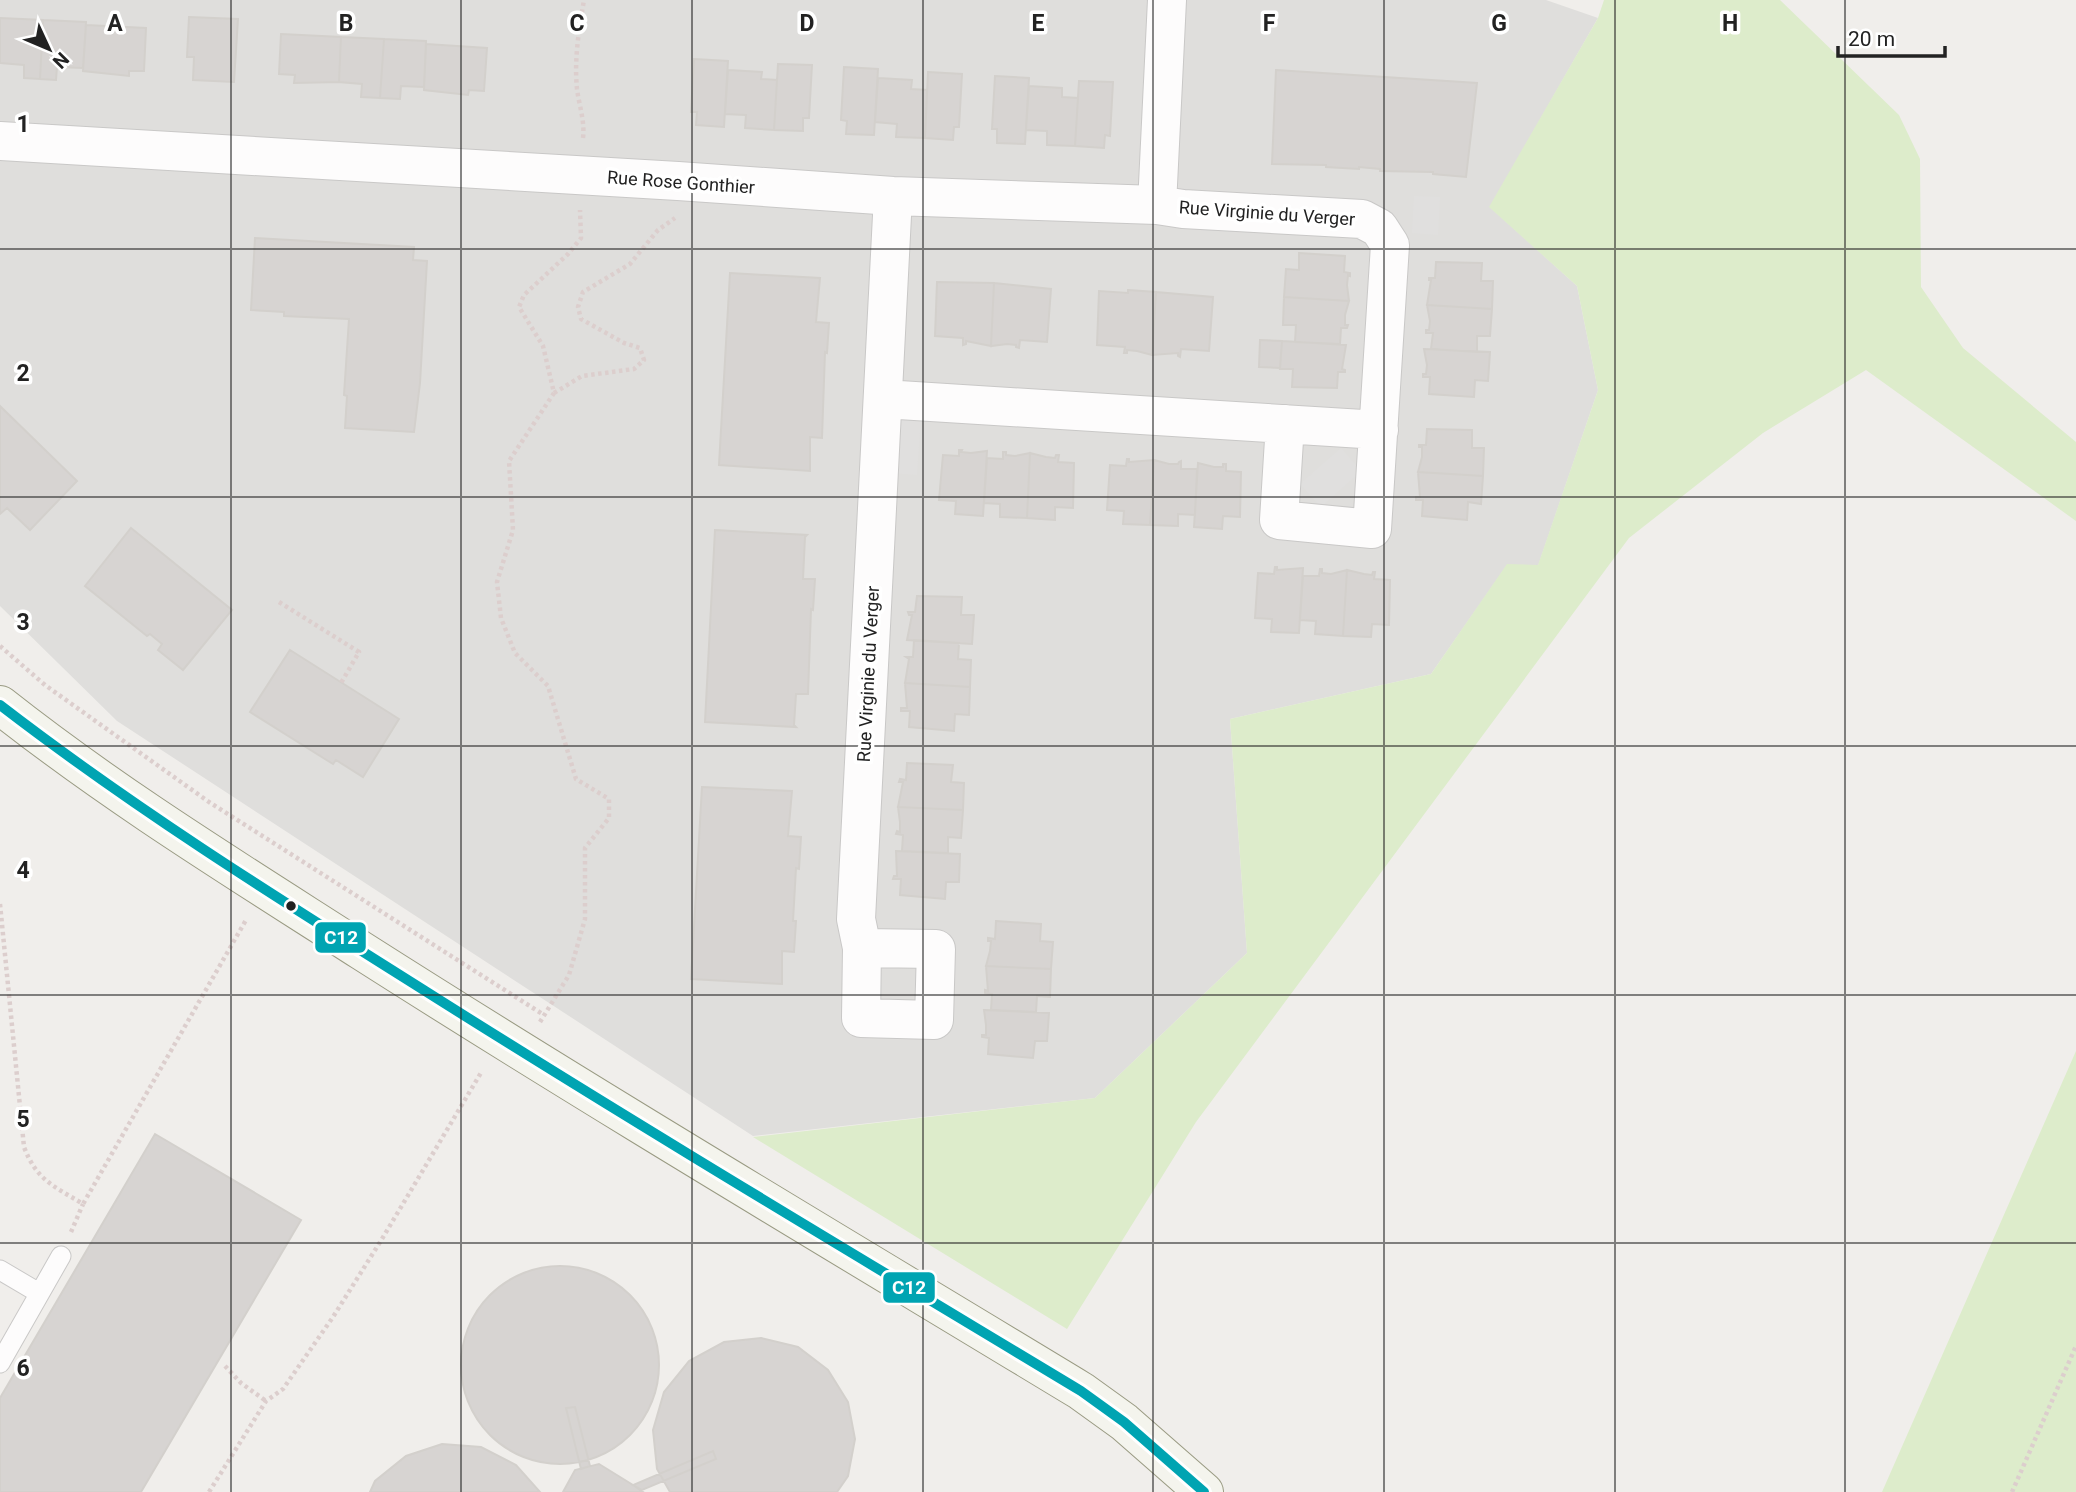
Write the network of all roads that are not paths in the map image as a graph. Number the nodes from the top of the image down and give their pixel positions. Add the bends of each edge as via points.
1 (1167, 0) edge
2 (0, 141) edge
3 (893, 196) junction
4 (1157, 205) junction
5 (883, 399) junction
6 (1285, 425) junction
7 (1378, 430) junction
8 (0, 705) edge
9 (862, 948) dead end
10 (61, 1256) dead end
11 (0, 1270) edge
12 (40, 1293) junction
13 (0, 1363) edge
14 (1204, 1492) edge

1 - 4 street
2 - 3 street, Rue Rose Gonthier
3 - 4 street, Rue Rose Gonthier
3 - 5 street, Rue Virginie du Verger
4 - 7 street, Rue Virginie du Verger via 1362,219 1379,228 1390,245
5 - 6 street
5 - 9 street, Rue Virginie du Verger via 856,919
6 - 7 street
6 - 7 street, Rue Virginie du Verger via 1279,520 1372,529
8 - 14 street via 62,754 264,889 511,1046 1081,1391
10 - 12 lane
11 - 12 lane
12 - 13 lane

